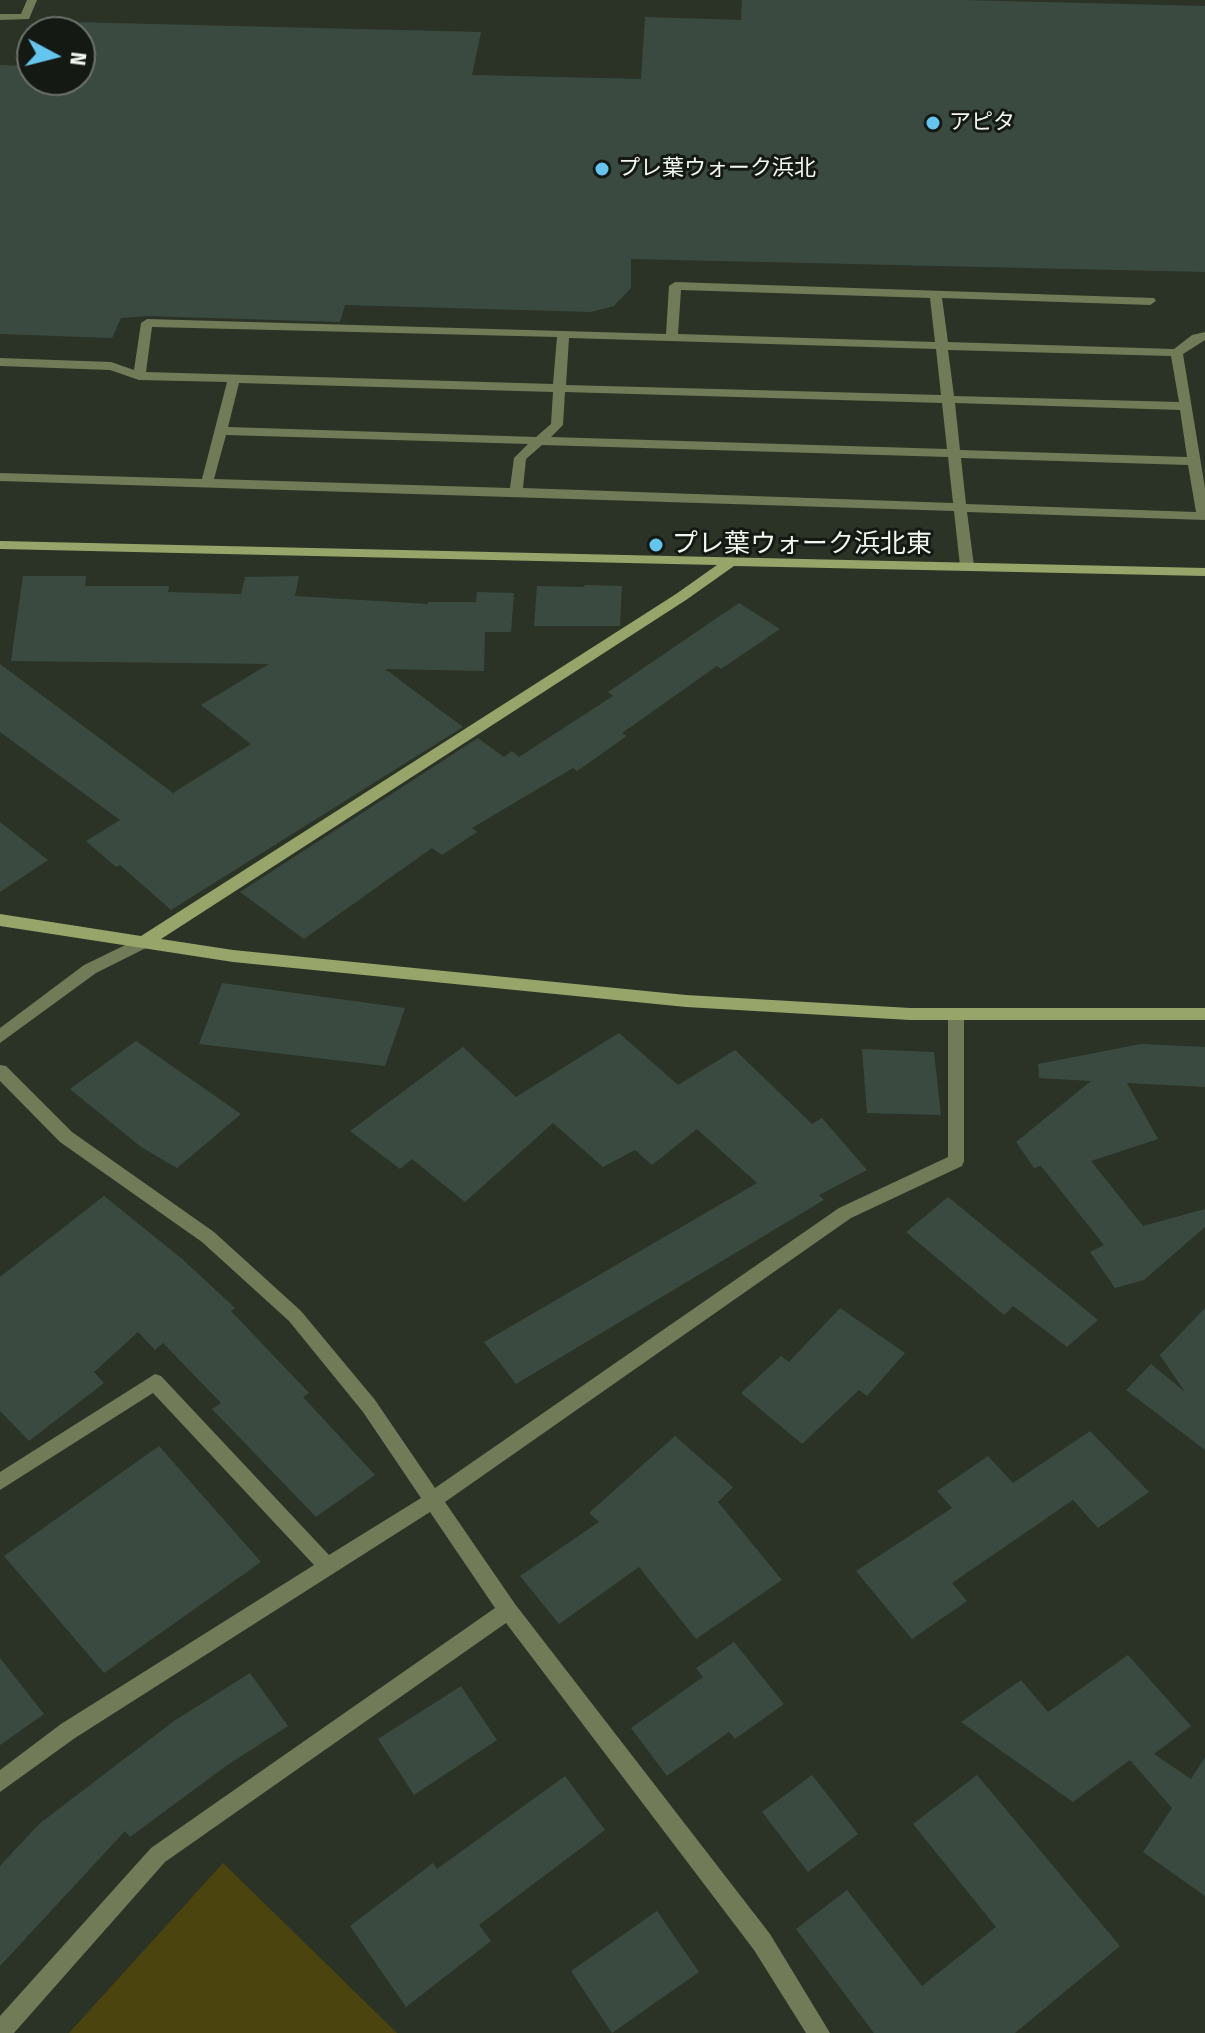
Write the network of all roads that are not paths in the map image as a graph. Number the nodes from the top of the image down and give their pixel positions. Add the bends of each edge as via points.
1 (32, 0) edge
2 (0, 17) edge
3 (936, 294) junction
4 (1150, 301) dead end
5 (563, 334) junction
6 (1205, 336) edge
7 (672, 337) junction
8 (941, 344) junction
9 (1177, 353) junction
10 (0, 362) edge
11 (139, 376) junction
12 (234, 379) junction
13 (559, 387) junction
14 (947, 397) junction
15 (1186, 406) junction
16 (220, 431) junction
17 (540, 440) junction
18 (953, 453) junction
19 (1194, 461) junction
20 (0, 477) edge
21 (207, 483) junction
22 (516, 492) junction
23 (961, 509) junction
24 (1203, 516) junction
25 (1205, 531) edge
26 (0, 545) edge
27 (732, 561) junction
28 (967, 566) junction
29 (1205, 572) edge
30 (0, 920) edge
31 (144, 942) junction
32 (956, 1014) junction
33 (1205, 1014) edge
34 (0, 1037) edge
35 (0, 1071) edge
36 (0, 1482) edge
37 (433, 1500) junction
38 (328, 1567) junction
39 (508, 1610) junction
40 (0, 1782) edge
41 (0, 2032) edge
42 (819, 2033) edge

1 - 2 street via 25,17
3 - 4 street
3 - 7 street via 675,286
3 - 8 street
5 - 7 street
5 - 11 street via 147,323
5 - 13 street
6 - 9 street
7 - 8 street
8 - 9 street
8 - 14 street
9 - 15 street
10 - 11 street via 111,366
11 - 12 street
12 - 13 street
12 - 16 street
13 - 14 street
13 - 17 street via 557,425
14 - 15 street
14 - 18 street
15 - 19 street
16 - 17 street
16 - 21 street
17 - 18 street
17 - 22 street via 520,458
18 - 19 street
18 - 23 street
19 - 24 street
20 - 21 street
21 - 22 street
22 - 23 street
23 - 24 street
23 - 28 street
24 - 25 street
26 - 27 street
27 - 28 street
27 - 31 street
28 - 29 street
30 - 31 street
31 - 32 street via 233,956 686,1001
31 - 34 street via 90,969
32 - 33 street
32 - 37 street via 956,1161 845,1213
35 - 37 street via 66,1137 208,1237 295,1316 369,1406
36 - 38 street via 155,1382
37 - 38 street
37 - 39 street
38 - 40 street via 68,1731
39 - 41 street via 158,1855
39 - 42 street via 762,1942

